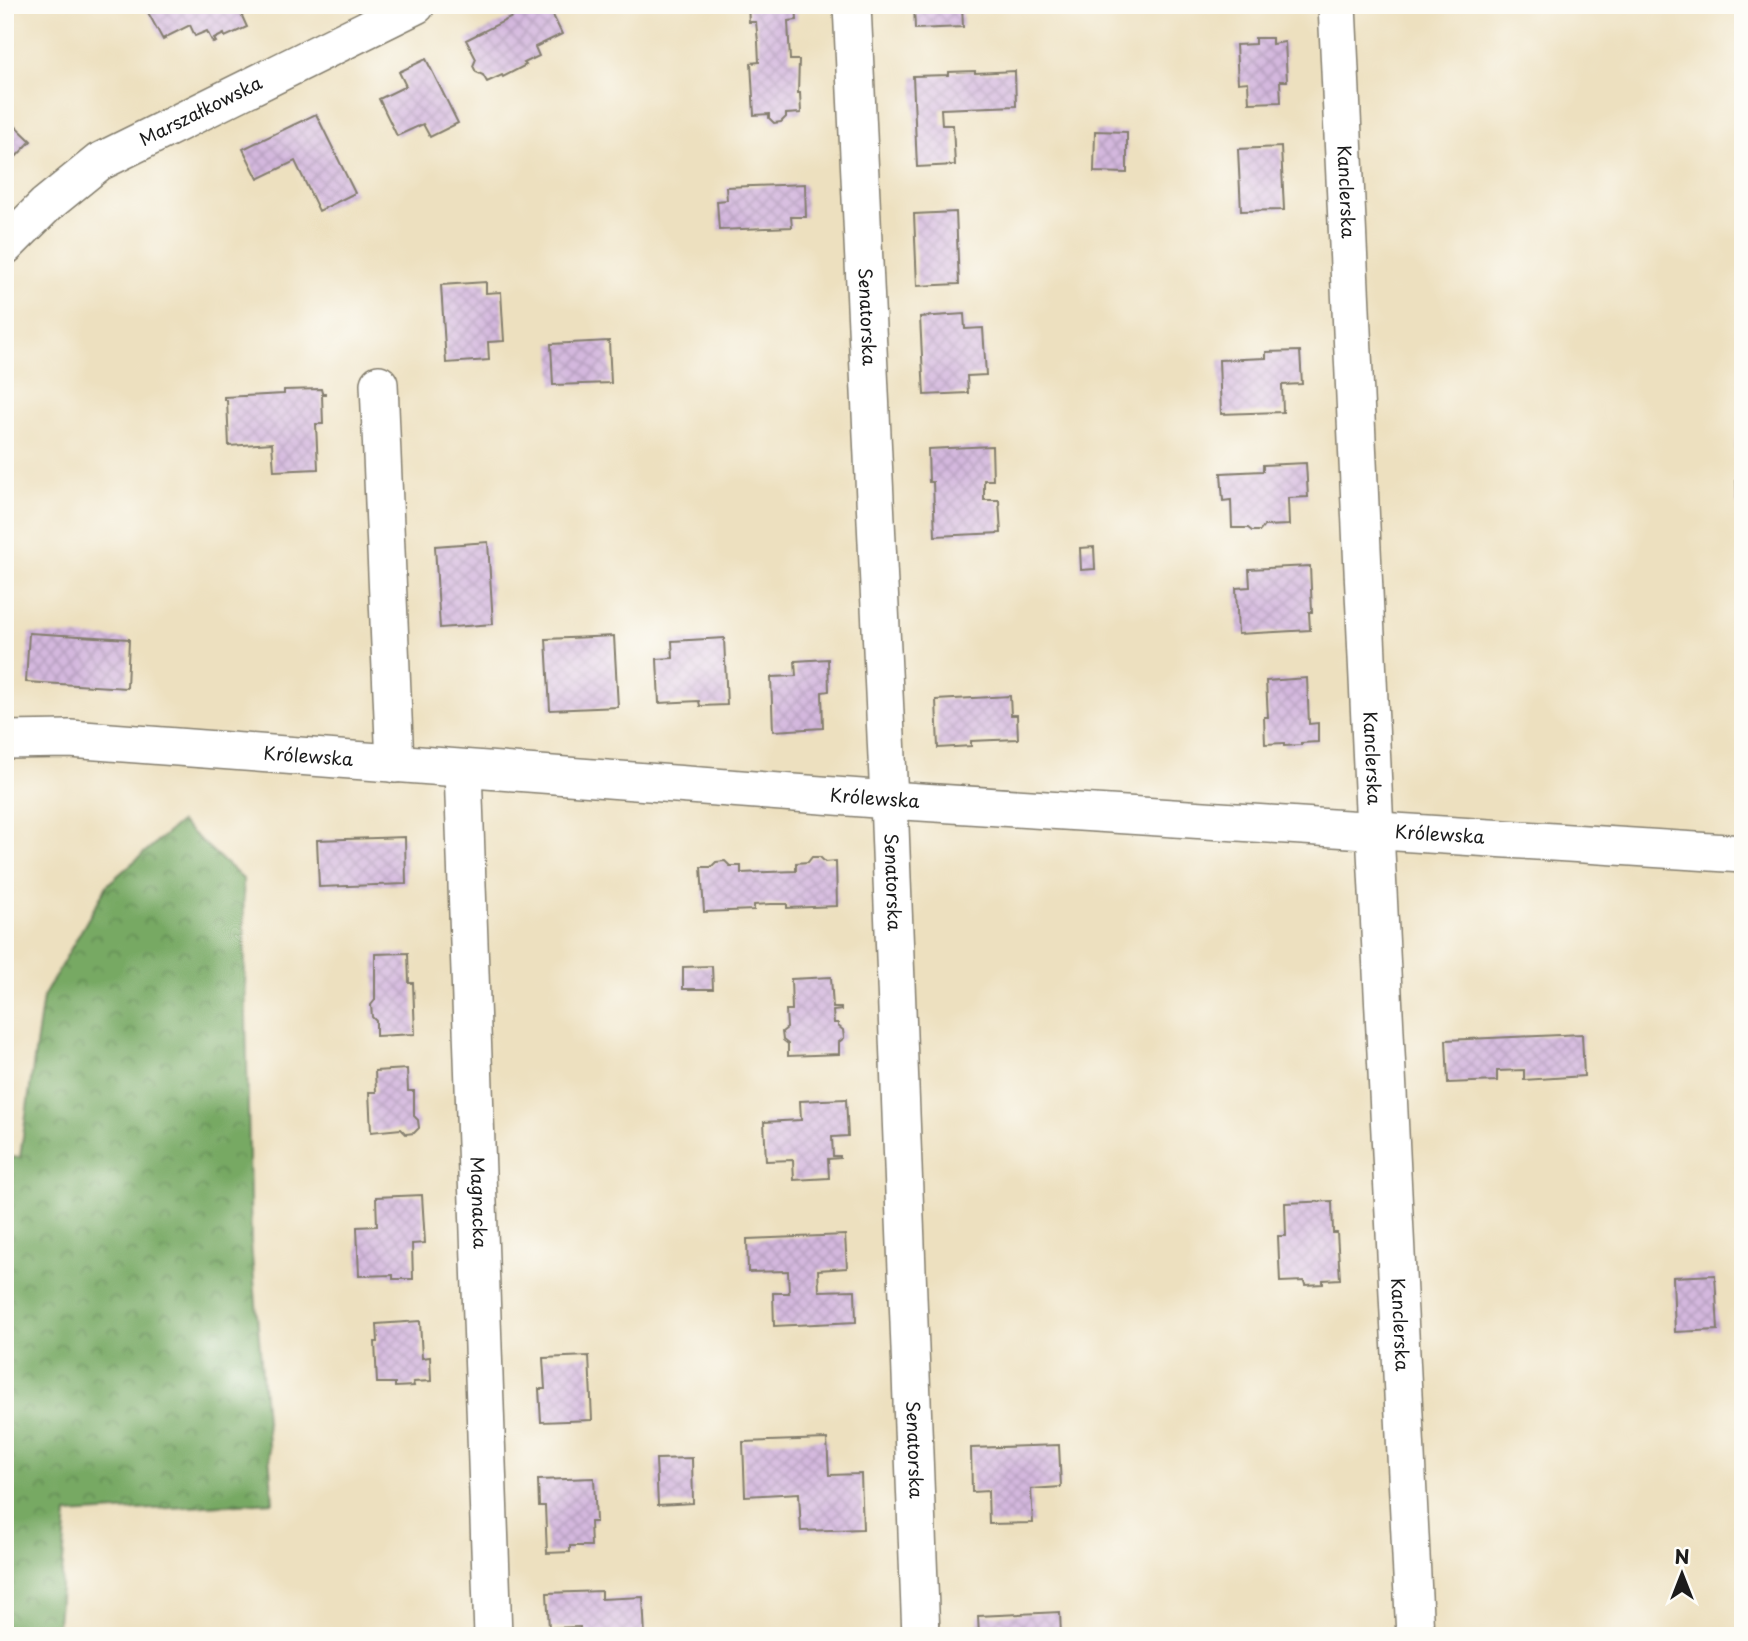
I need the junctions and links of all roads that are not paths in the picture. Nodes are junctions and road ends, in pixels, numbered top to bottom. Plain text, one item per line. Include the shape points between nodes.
1 (416, 5) edge
2 (852, 5) edge
3 (1337, 5) edge
4 (5, 246) edge
5 (379, 384) dead end
6 (5, 740) edge
7 (395, 764) junction
8 (463, 769) junction
9 (889, 800) junction
10 (1375, 831) junction
11 (1743, 854) edge
12 (493, 1636) edge
13 (921, 1636) edge
14 (1415, 1636) edge

1 - 4 street, Marszałkowska via 99,162
2 - 9 street, Senatorska
3 - 10 street, Kanclerska
5 - 7 street
6 - 7 street, Królewska via 70,739
7 - 8 street, Królewska
8 - 9 street, Królewska
8 - 12 street, Magnacka
9 - 10 street, Królewska
9 - 13 street, Senatorska
10 - 11 street, Królewska
10 - 14 street, Kanclerska

